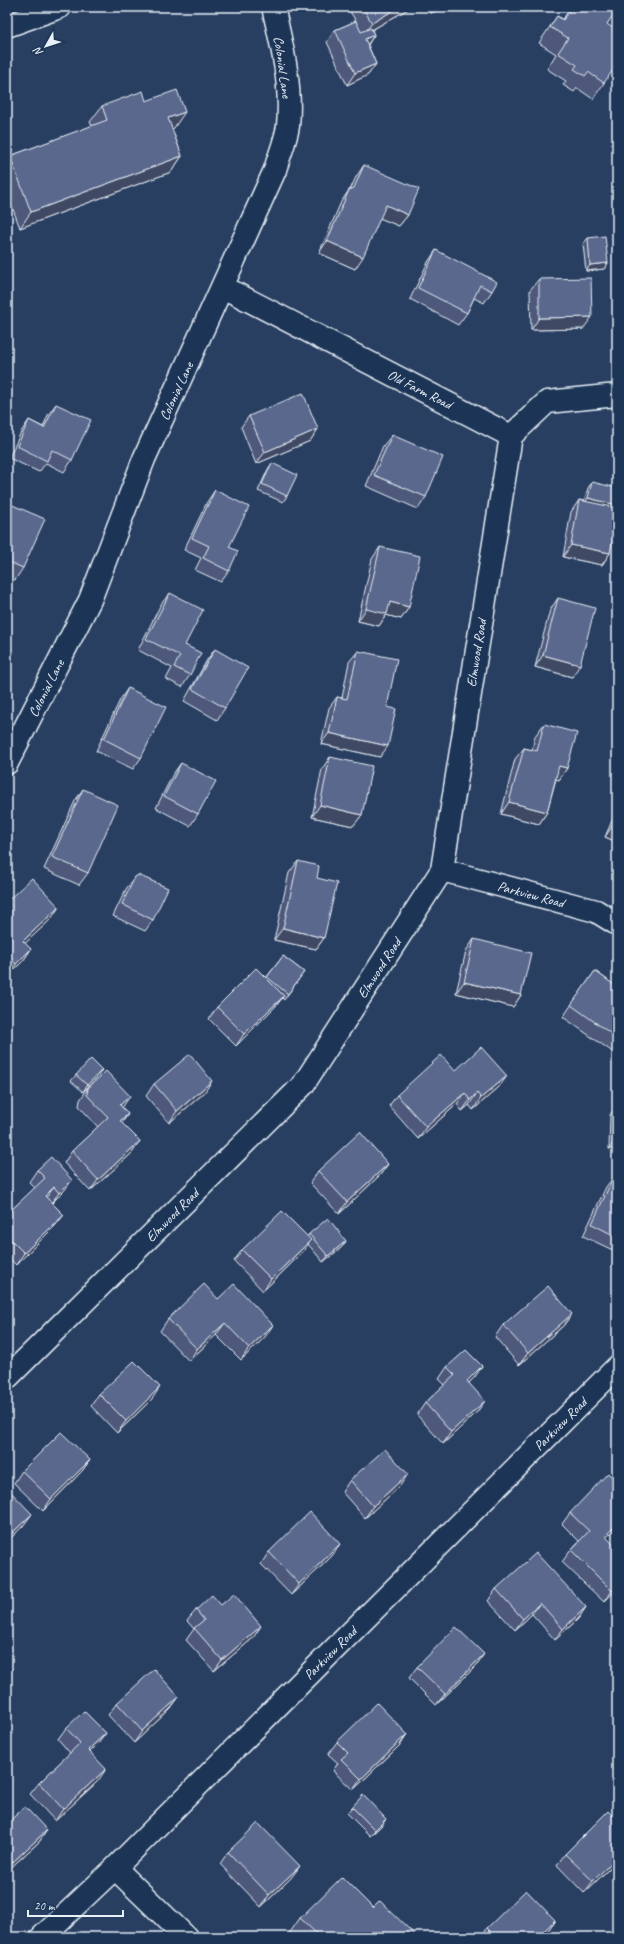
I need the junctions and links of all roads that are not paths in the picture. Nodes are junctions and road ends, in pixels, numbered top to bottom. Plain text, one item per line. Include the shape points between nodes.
1 (60, 7) edge
2 (272, 7) edge
3 (7, 26) edge
4 (223, 287) junction
5 (617, 395) edge
6 (510, 436) junction
7 (7, 763) edge
8 (442, 870) junction
9 (617, 924) edge
10 (617, 1367) edge
11 (7, 1378) edge
12 (115, 1868) junction
13 (42, 1937) edge
14 (186, 1937) edge

1 - 3 street
2 - 4 street, Colonial Lane via 283,51 288,87 288,127 275,170
4 - 6 street, Old Farm Road
4 - 7 street, Colonial Lane via 144,459 90,600
5 - 6 street via 547,402
6 - 8 street, Elmwood Road
8 - 9 street, Parkview Road via 596,912
8 - 11 street, Elmwood Road via 303,1085
10 - 12 street, Parkview Road
12 - 13 street, Parkview Road
12 - 14 street

